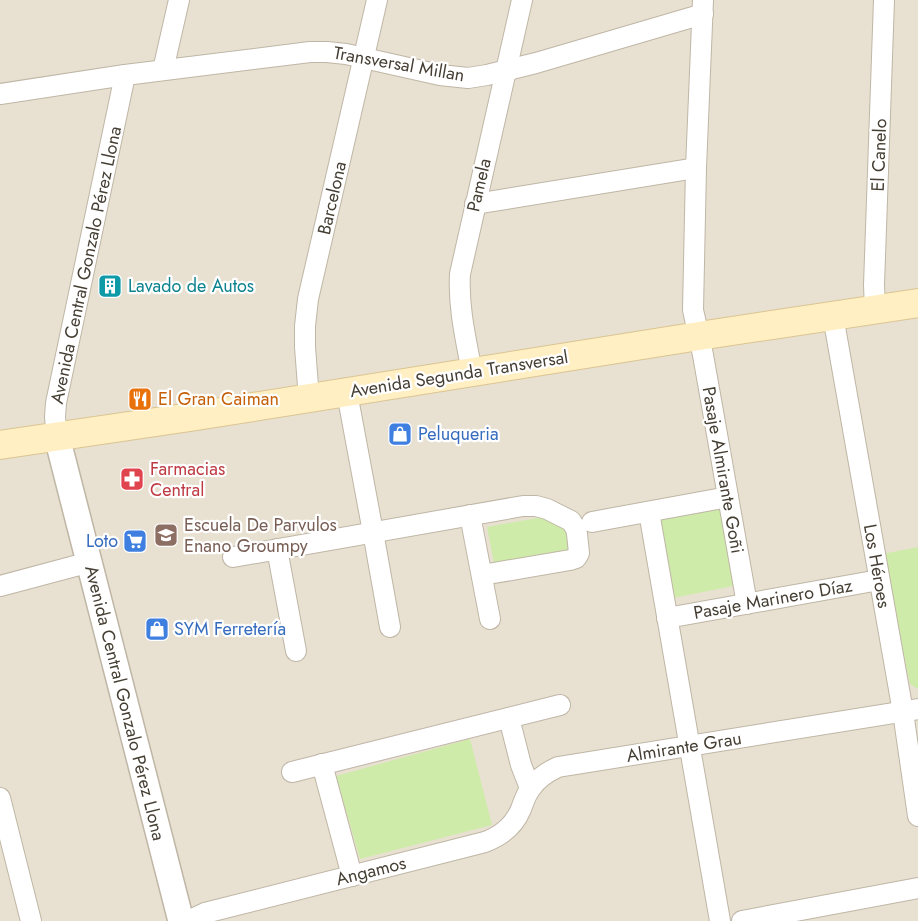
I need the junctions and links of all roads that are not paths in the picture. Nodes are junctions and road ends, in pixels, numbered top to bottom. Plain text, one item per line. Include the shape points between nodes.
1 (179, 0) edge
2 (376, 0) edge
3 (522, 0) edge
4 (884, 0) edge
5 (703, 7) edge
6 (364, 57) junction
7 (163, 70) junction
8 (506, 70) junction
9 (125, 75) junction
10 (0, 94) edge
11 (696, 168) junction
12 (475, 204) junction
13 (918, 303) edge
14 (875, 310) junction
15 (833, 316) junction
16 (699, 336) junction
17 (472, 372) junction
18 (347, 393) junction
19 (309, 399) junction
20 (57, 437) junction
21 (0, 445) edge
22 (728, 497) junction
23 (649, 512) junction
24 (470, 515) junction
25 (592, 522) dead end
26 (373, 532) junction
27 (277, 549) junction
28 (233, 557) dead end
29 (90, 562) junction
30 (482, 575) junction
31 (879, 580) junction
32 (0, 586) edge
33 (747, 604) junction
34 (667, 618) junction
35 (490, 620) dead end
36 (390, 627) dead end
37 (296, 651) dead end
38 (560, 705) dead end
39 (910, 711) edge
40 (509, 718) junction
41 (690, 746) junction
42 (322, 764) junction
43 (292, 772) dead end
44 (530, 788) junction
45 (0, 798) edge
46 (918, 816) edge
47 (352, 876) junction
48 (918, 888) edge
49 (789, 917) edge
50 (31, 921) edge
51 (181, 921) edge
52 (188, 921) edge
53 (720, 921) edge
54 (742, 921) edge

1 - 7 street
2 - 6 street, Barcelona
3 - 8 street, Pamela
4 - 14 street, El Canelo
5 - 8 street, Transversal Millan
5 - 11 street
6 - 7 street, Transversal Millan via 310,52
6 - 8 street, Transversal Millan via 454,77 468,78
6 - 19 street, Barcelona via 308,299 305,347
7 - 9 street, Transversal Millan
8 - 12 street, Pamela
9 - 10 street, Transversal Millan
9 - 20 street, Avenida Central Gonzalo Pérez Llona via 56,404
11 - 12 street
11 - 16 street via 693,310
12 - 17 street, Pamela via 459,285
13 - 14 main road, Avenida Segunda Transversal
14 - 15 main road, Avenida Segunda Transversal
15 - 16 main road, Avenida Segunda Transversal
15 - 31 street, Los Héroes
16 - 17 main road, Avenida Segunda Transversal
16 - 22 street, Pasaje Almirante Goñi
17 - 18 main road, Avenida Segunda Transversal
18 - 19 main road, Avenida Segunda Transversal
18 - 26 street
19 - 20 main road, Avenida Segunda Transversal
20 - 21 main road, Avenida Segunda Transversal
20 - 29 street, Avenida Central Gonzalo Pérez Llona
22 - 23 street
22 - 33 street, Pasaje Almirante Goñi
23 - 25 street
23 - 34 street
24 - 26 street
24 - 30 street
24 - 30 street via 536,506 571,521 576,529 579,551 576,558
26 - 27 street
26 - 36 street
27 - 28 street
27 - 37 street
29 - 32 street
29 - 51 street, Avenida Central Gonzalo Pérez Llona
30 - 35 street
31 - 33 street, Pasaje Marinero Díaz
31 - 39 street, Los Héroes
33 - 34 street, Pasaje Marinero Díaz
34 - 41 street
38 - 40 street
39 - 41 street, Almirante Grau
39 - 46 street, Los Héroes
40 - 42 street
40 - 44 street
41 - 44 street, Almirante Grau via 558,767 547,772
41 - 53 street
42 - 43 street
42 - 47 street
44 - 47 street, Angamos via 511,825 494,838
45 - 50 street
47 - 52 street, Angamos via 205,913
48 - 49 street
49 - 54 street

